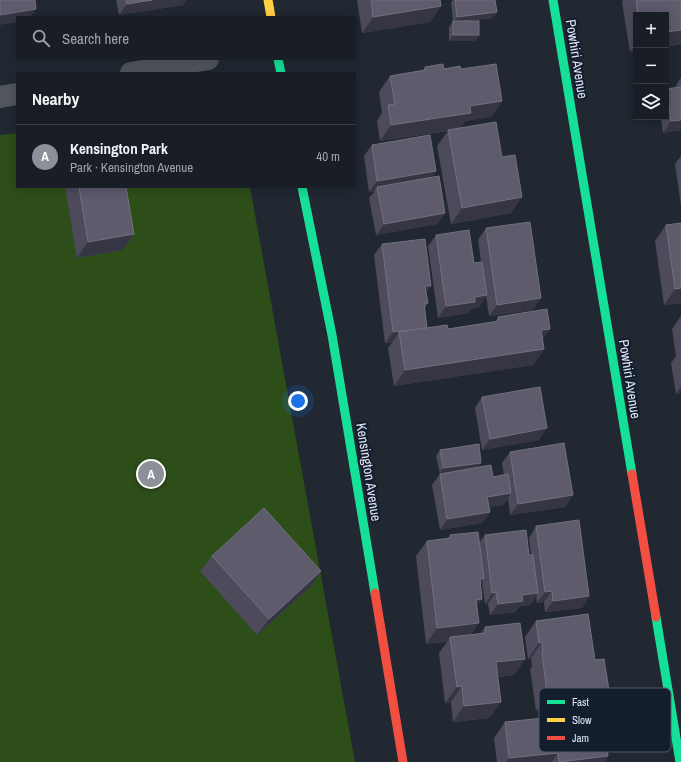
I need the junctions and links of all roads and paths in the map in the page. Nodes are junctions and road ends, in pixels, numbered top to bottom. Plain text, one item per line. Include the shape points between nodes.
1 (268, 0) edge
2 (553, 0) edge
3 (271, 16) edge
4 (202, 60) edge
5 (278, 60) edge
6 (136, 72) edge
7 (281, 72) edge
8 (16, 94) edge
9 (0, 97) edge
10 (302, 188) edge
11 (668, 688) edge
12 (671, 708) edge
13 (403, 762) edge
14 (680, 762) edge

1 - 3 street
2 - 11 street, Powhiri Avenue
4 - 6 street
5 - 7 street
8 - 9 street
10 - 13 street, Kensington Avenue via 332,334
12 - 14 street, Powhiri Avenue

